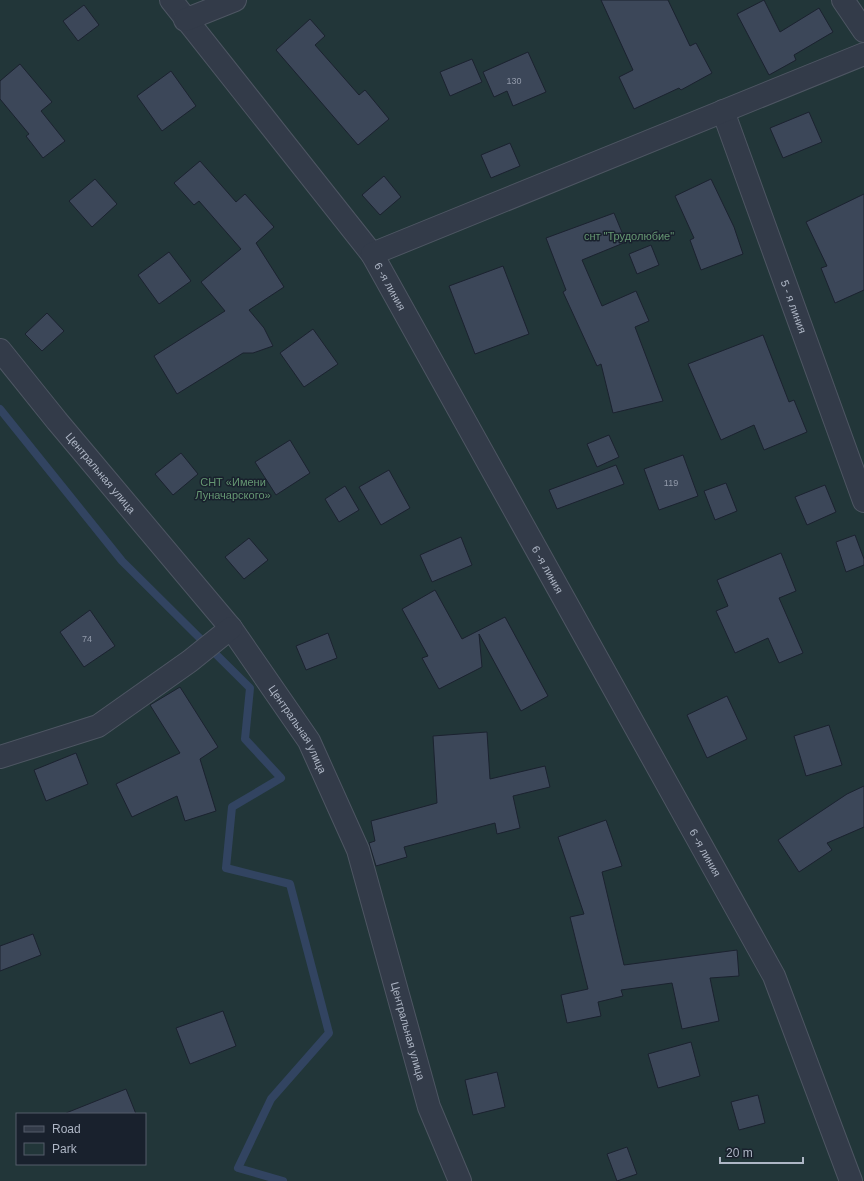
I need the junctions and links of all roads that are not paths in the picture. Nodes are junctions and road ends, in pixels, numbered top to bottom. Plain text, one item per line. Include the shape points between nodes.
1 (171, 0) edge
2 (236, 0) edge
3 (843, 0) edge
4 (185, 20) junction
5 (864, 31) edge
6 (864, 54) edge
7 (723, 111) junction
8 (372, 254) junction
9 (0, 350) edge
10 (864, 501) edge
11 (231, 628) junction
12 (0, 757) edge
13 (460, 1181) edge
14 (851, 1181) edge

1 - 4 street, 6 -я линия
2 - 4 street
3 - 5 street
4 - 8 street, 6 -я линия
6 - 7 street
7 - 8 street
7 - 10 street, 5 - я линия
8 - 14 street, 6 -я линия via 774,976
9 - 11 street, Центральная улица
11 - 12 street via 190,661 98,726
11 - 13 street, Центральная улица via 309,740 358,850 429,1107

